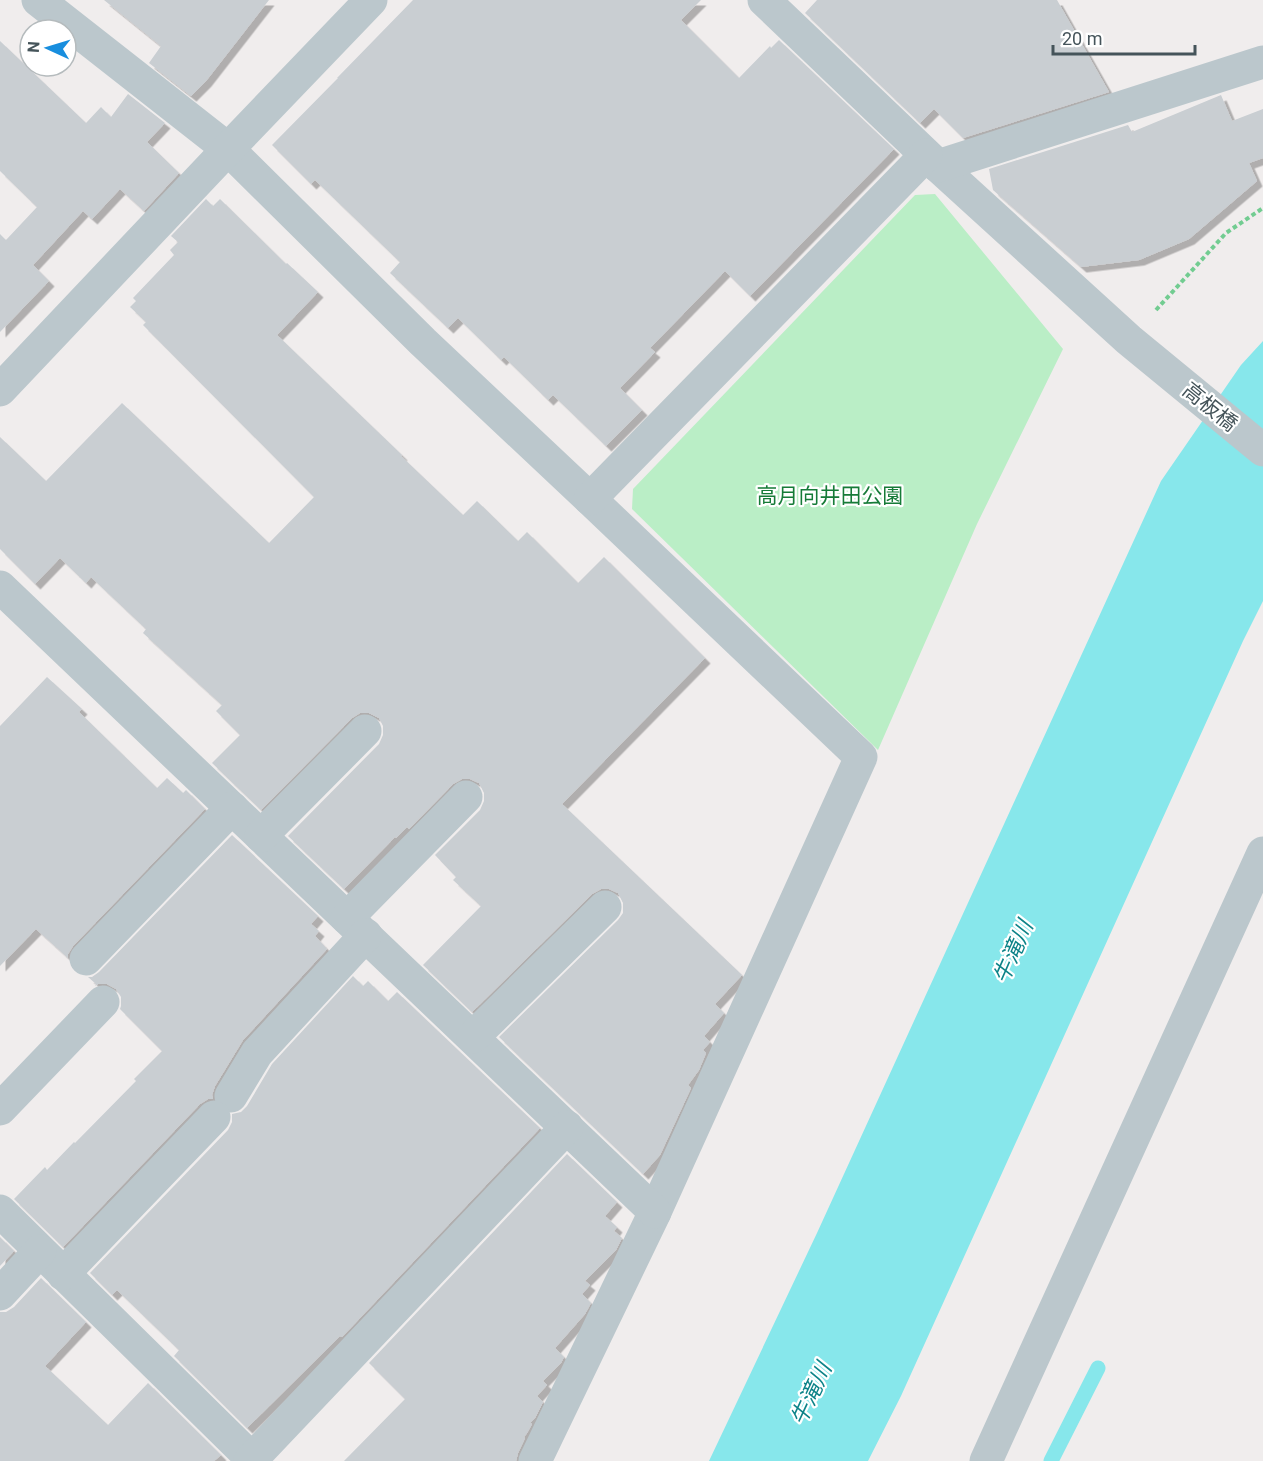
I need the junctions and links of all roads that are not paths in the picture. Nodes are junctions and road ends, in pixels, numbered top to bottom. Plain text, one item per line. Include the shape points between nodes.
1 (38, 0) edge
2 (371, 0) edge
3 (764, 0) edge
4 (1263, 62) edge
5 (228, 149) junction
6 (932, 161) junction
7 (0, 390) edge
8 (1263, 450) edge
9 (590, 499) junction
10 (0, 587) edge
11 (365, 731) dead end
12 (466, 797) dead end
13 (232, 808) junction
14 (261, 836) junction
15 (1263, 853) edge
16 (605, 907) dead end
17 (356, 926) junction
18 (86, 959) dead end
19 (103, 1002) dead end
20 (473, 1037) junction
21 (0, 1110) edge
22 (567, 1127) junction
23 (0, 1211) edge
24 (655, 1212) junction
25 (40, 1251) junction
26 (63, 1274) junction
27 (0, 1293) edge
28 (251, 1460) edge
29 (535, 1461) edge
30 (986, 1461) edge

1 - 5 street
2 - 5 street
3 - 6 street, 高板橋
4 - 6 street
5 - 7 street
5 - 9 street via 423,342
6 - 8 street, 高板橋 via 1129,340
6 - 9 street
9 - 24 street via 861,757
10 - 13 street
11 - 14 street
12 - 17 street
13 - 14 street
13 - 18 street
14 - 17 street
15 - 30 street
16 - 20 street
17 - 20 street
17 - 26 street via 257,1053 222,1107
19 - 21 street
20 - 22 street
22 - 24 street
22 - 28 street
23 - 25 street
24 - 29 street
25 - 26 street
25 - 27 street
26 - 28 street

